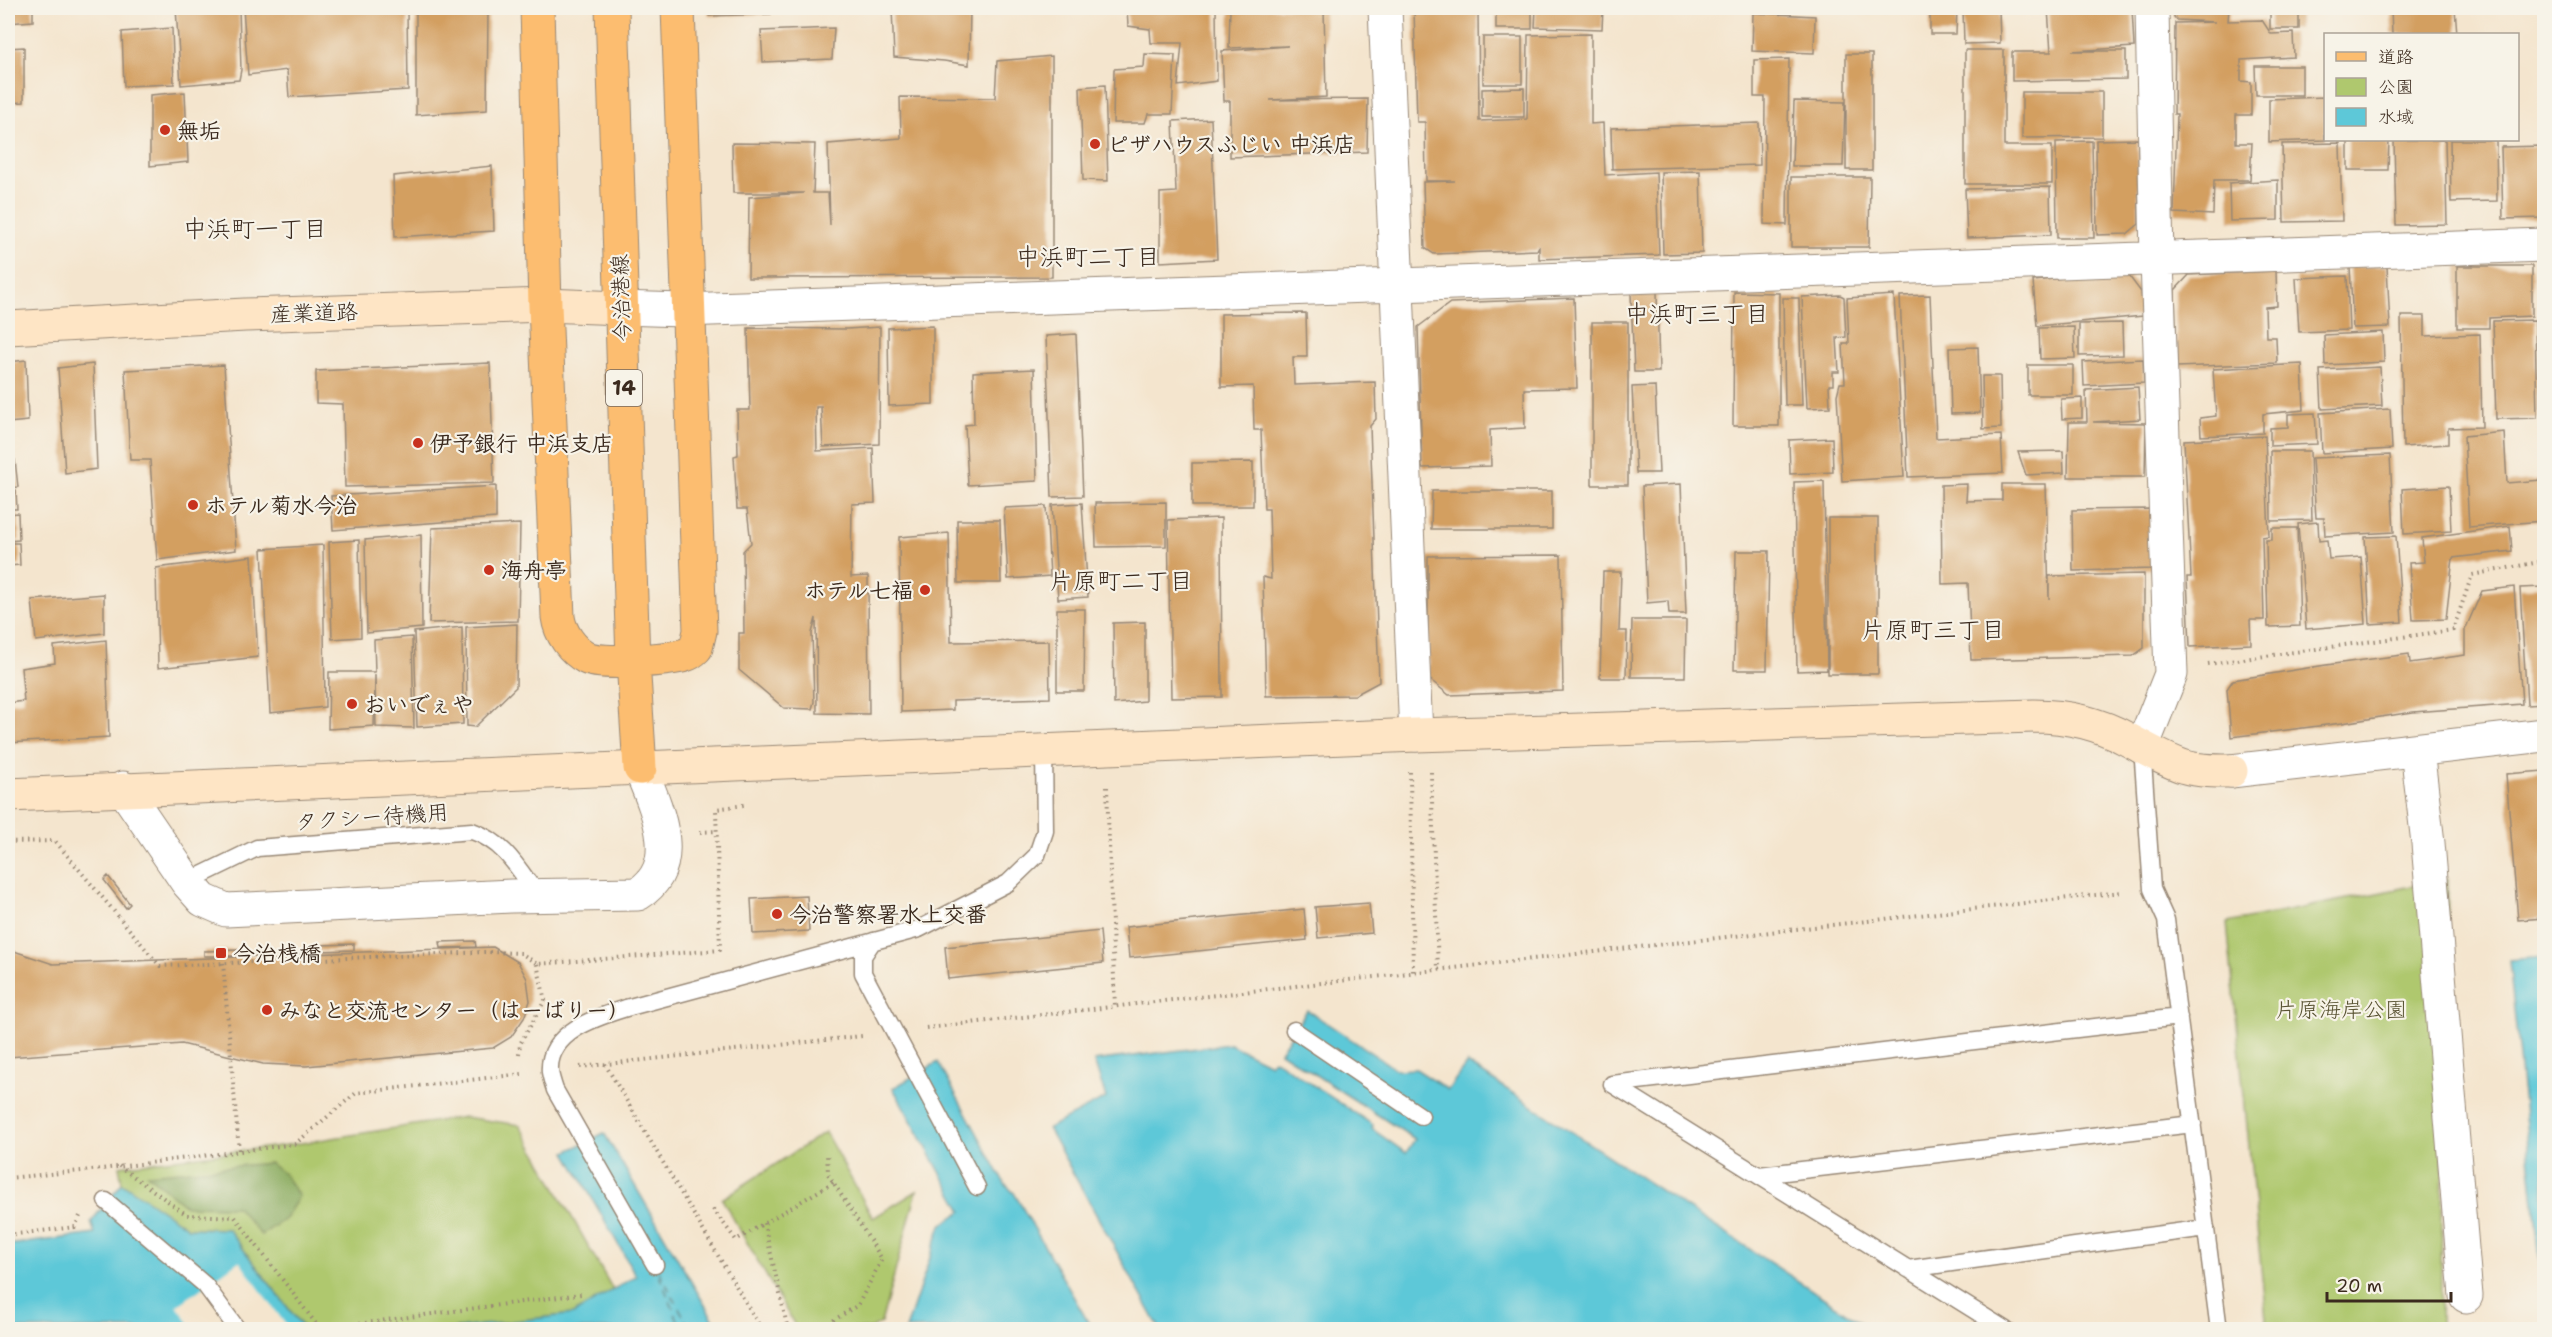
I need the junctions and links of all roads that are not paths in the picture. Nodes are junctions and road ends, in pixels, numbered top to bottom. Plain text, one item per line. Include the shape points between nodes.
1 (537, 8) edge
2 (612, 8) edge
3 (678, 8) edge
4 (1385, 8) edge
5 (2151, 8) edge
6 (2544, 245) edge
7 (2157, 260) junction
8 (1396, 284) junction
9 (545, 305) junction
10 (621, 308) junction
11 (689, 309) junction
12 (8, 328) edge
13 (633, 661) junction
14 (1416, 735) junction
15 (2544, 735) edge
16 (2142, 747) junction
17 (2417, 750) junction
18 (1044, 752) junction
19 (640, 768) junction
20 (123, 788) junction
21 (8, 795) edge
22 (187, 882) junction
23 (539, 897) junction
24 (873, 941) junction
25 (2179, 1017) junction
26 (1294, 1030) dead end
27 (1421, 1116) dead end
28 (2193, 1124) junction
29 (1759, 1175) junction
30 (977, 1187) dead end
31 (106, 1201) dead end
32 (2206, 1228) junction
33 (655, 1265) dead end
34 (1908, 1269) junction
35 (2466, 1296) dead end
36 (238, 1329) edge
37 (2006, 1329) edge
38 (2219, 1329) edge

1 - 9 main road
2 - 10 main road, 今治港線 / 14
3 - 11 main road
4 - 8 street
5 - 7 street
6 - 7 street
7 - 8 street
7 - 16 street via 2170,669
8 - 11 street
8 - 14 street
9 - 10 street, 産業道路
9 - 12 street, 産業道路
9 - 13 main road via 560,630 588,659
10 - 11 street
10 - 13 main road, 今治港線 / 14
11 - 13 main road via 700,631 696,648 687,655
13 - 19 main road, 今治港線 / 14
14 - 16 street via 2062,716 2091,723
14 - 18 street
15 - 17 street
16 - 17 street via 2188,768 2230,771
16 - 25 lane via 2152,889 2166,920
17 - 35 street
18 - 19 street
18 - 24 lane via 1045,831 1037,855 1008,883 965,907 919,929
19 - 20 street
19 - 23 street via 662,822 662,862 652,885 638,894
20 - 21 street
20 - 22 street
22 - 23 street via 203,900 226,910
22 - 23 lane, タクシー待機用 via 256,848 472,831 489,837 507,853
24 - 30 lane via 863,956 863,973
24 - 33 lane via 626,1008 584,1022 563,1039 553,1054 550,1071 555,1090
25 - 28 lane
25 - 29 lane via 1612,1084
26 - 27 lane
28 - 29 lane
28 - 32 lane
29 - 34 lane
31 - 36 lane via 205,1285
32 - 34 lane
32 - 38 lane
34 - 37 lane

